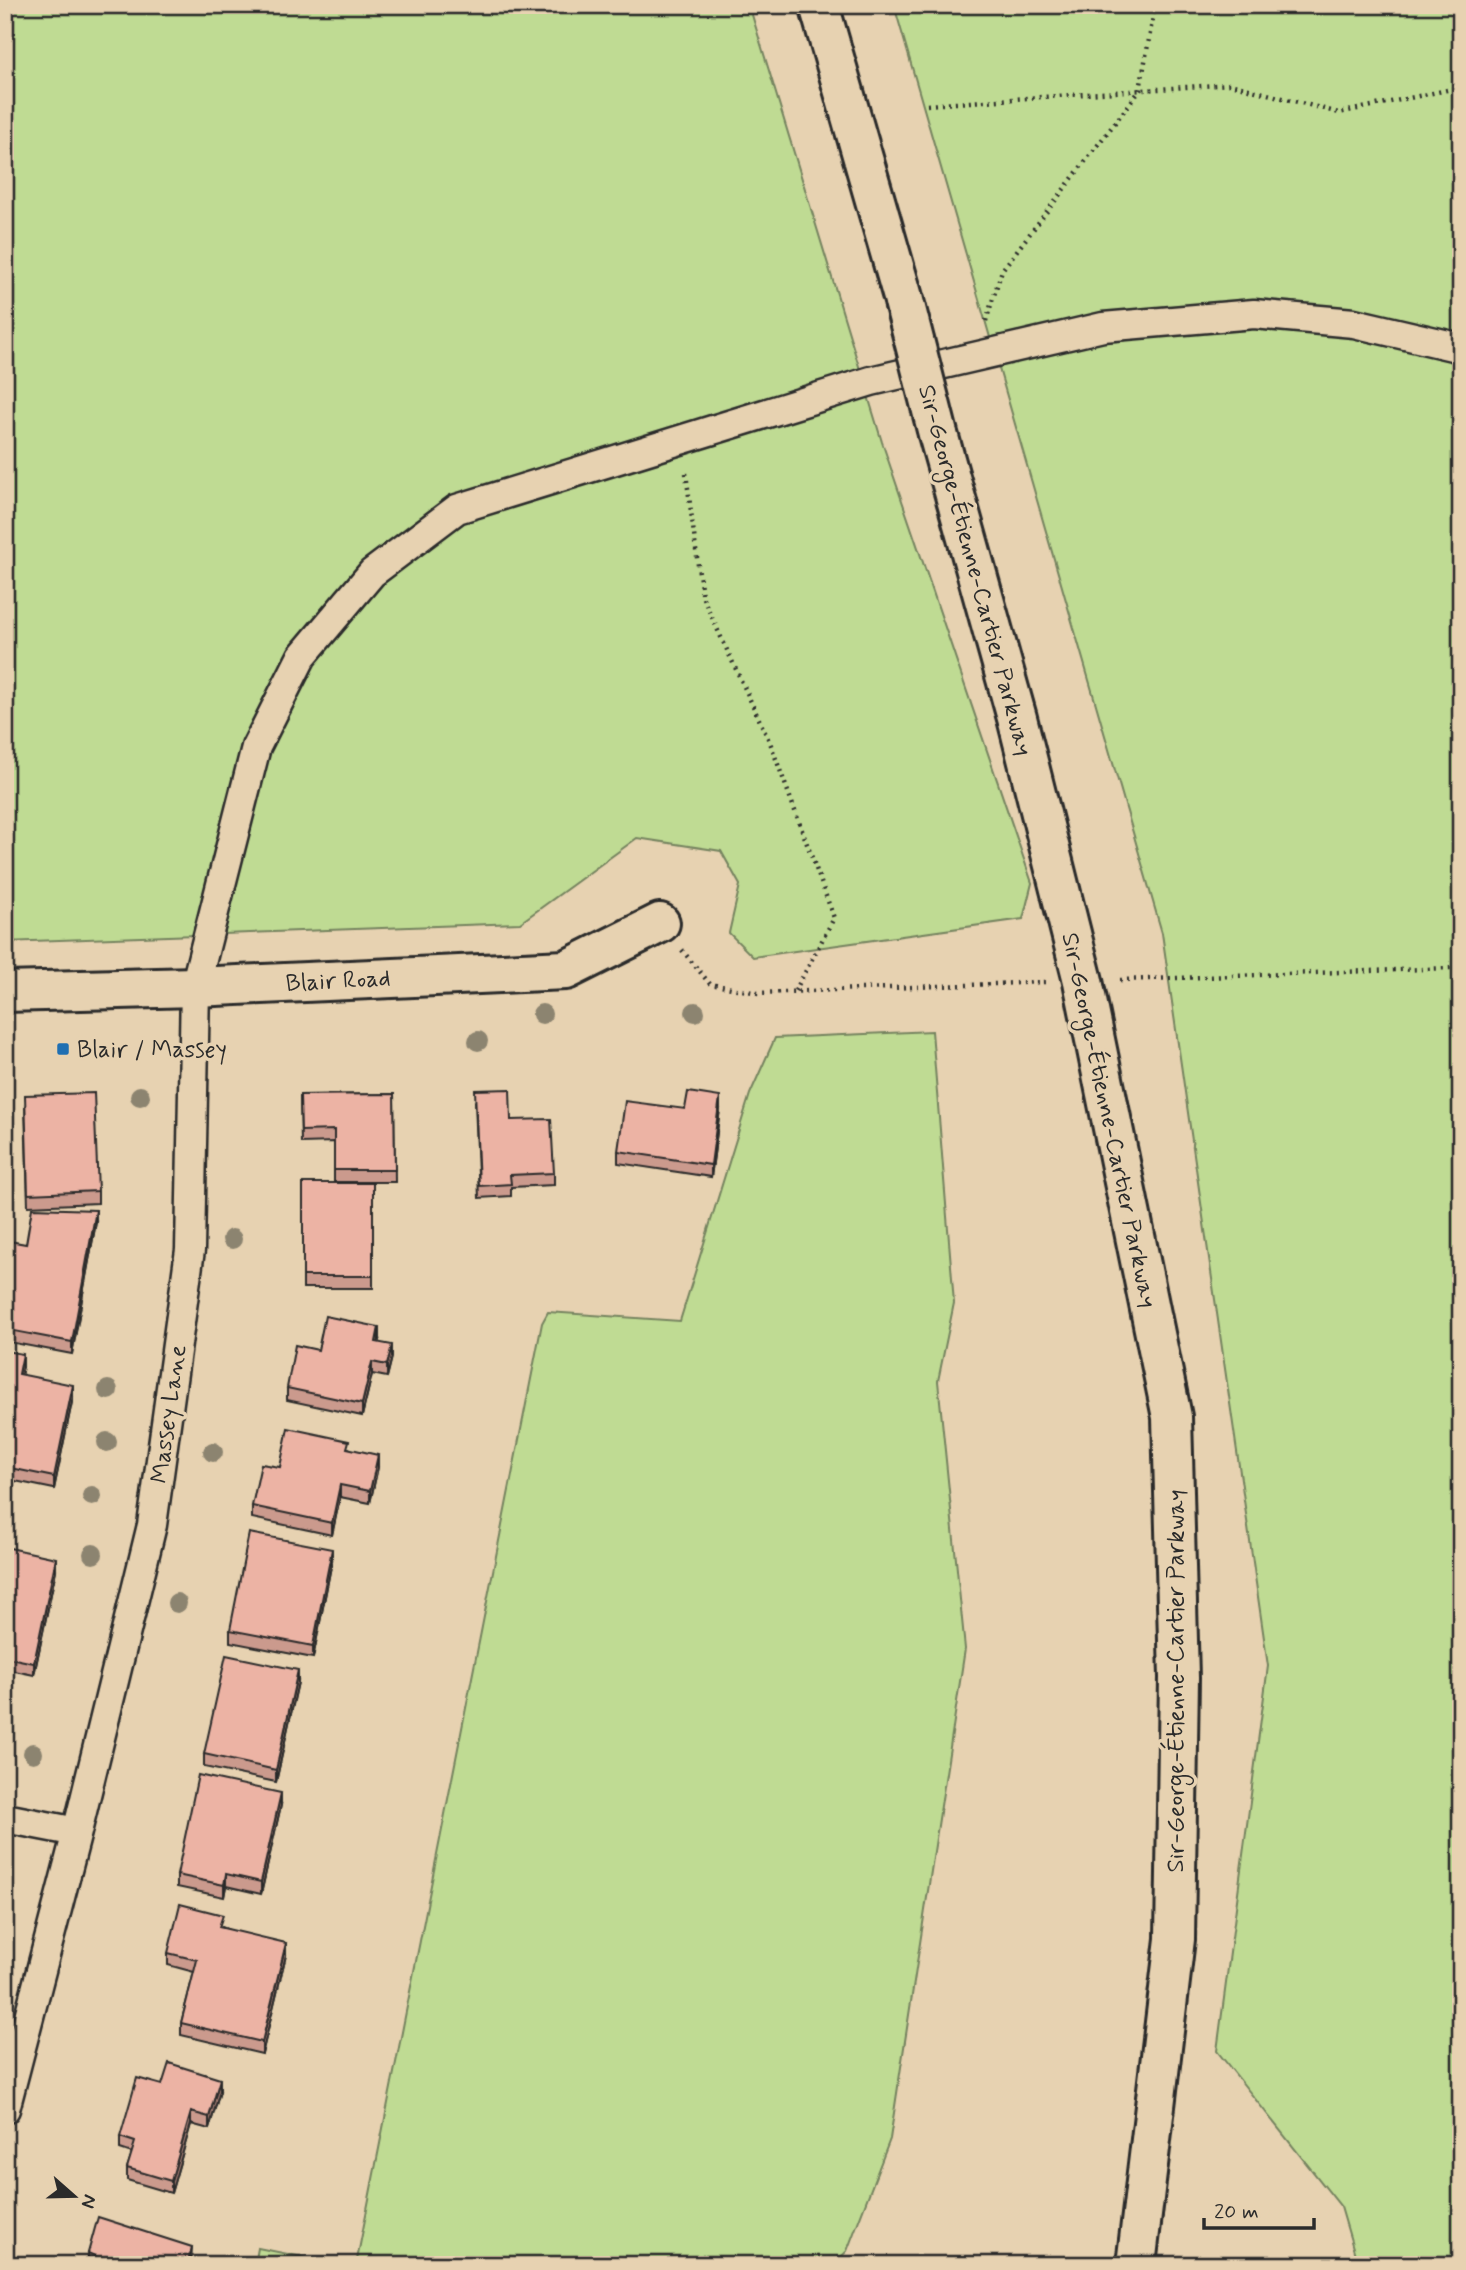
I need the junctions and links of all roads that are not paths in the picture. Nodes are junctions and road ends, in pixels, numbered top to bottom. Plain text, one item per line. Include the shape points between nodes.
1 (819, 5) edge
2 (1461, 348) edge
3 (660, 923) dead end
4 (195, 987) junction
5 (5, 992) edge
6 (5, 1818) edge
7 (78, 1832) junction
8 (5, 2109) edge
9 (1136, 2265) edge

1 - 9 main road, Sir-George-Étienne-Cartier Parkway, bridge via 1017,718 1083,981 1172,1417 1179,1678 1175,1940
2 - 4 street, Massey Lane via 1354,323 1254,314 1103,327 871,381 457,509 372,573 302,656 256,747
3 - 4 main road, Blair Road via 566,970
4 - 5 main road, Blair Road
4 - 7 street, Massey Lane via 190,1250 152,1525
6 - 7 street
7 - 8 street, Massey Lane

